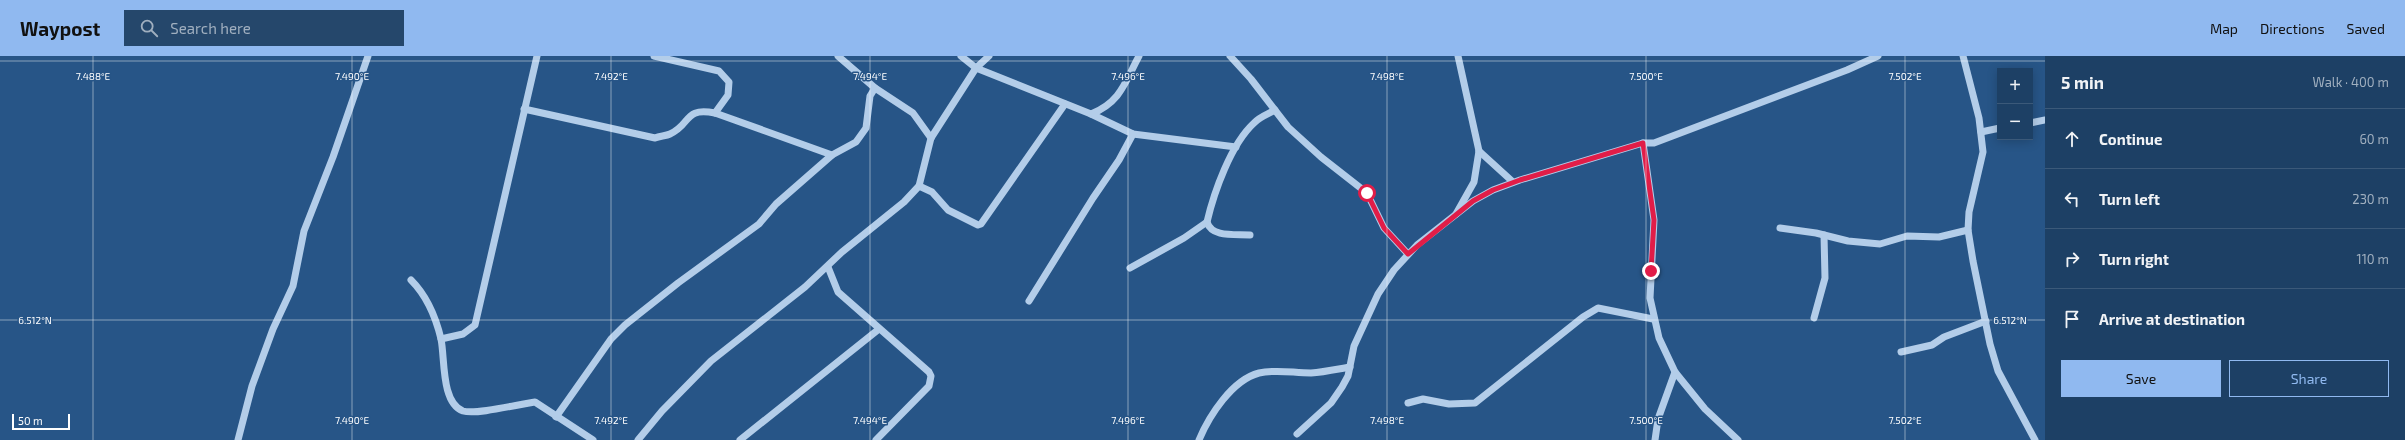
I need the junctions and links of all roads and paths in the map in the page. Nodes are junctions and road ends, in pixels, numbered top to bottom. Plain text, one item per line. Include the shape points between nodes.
1 (368, 56) edge
2 (537, 56) edge
3 (654, 56) edge
4 (838, 56) edge
5 (961, 56) edge
6 (989, 56) edge
7 (1139, 56) edge
8 (1230, 56) edge
9 (1458, 56) edge
10 (1878, 56) edge
11 (1963, 56) edge
12 (976, 68) junction
13 (875, 88) junction
14 (1065, 104) junction
15 (524, 109) junction
16 (1275, 110) junction
17 (716, 113) junction
18 (1090, 114) junction
19 (2045, 120) edge
20 (2033, 122) edge
21 (1997, 129) edge
22 (1981, 132) junction
23 (1133, 134) junction
24 (931, 138) junction
25 (1643, 143) junction
26 (1236, 148) junction
27 (1479, 151) junction
28 (832, 155) junction
29 (1513, 182) junction
30 (919, 186) junction
31 (1455, 217) junction
32 (1207, 222) junction
33 (1780, 228) dead end
34 (1968, 230) junction
35 (1250, 235) dead end
36 (1824, 235) junction
37 (1408, 254) junction
38 (828, 266) junction
39 (1130, 268) dead end
40 (411, 280) dead end
41 (1030, 301) dead end
42 (1653, 318) junction
43 (1814, 318) dead end
44 (1986, 322) junction
45 (879, 329) junction
46 (441, 340) junction
47 (1901, 352) dead end
48 (1350, 367) junction
49 (1675, 372) junction
50 (1408, 403) dead end
51 (556, 417) junction
52 (1297, 434) dead end
53 (238, 440) edge
54 (593, 440) edge
55 (638, 440) edge
56 (740, 440) edge
57 (876, 440) edge
58 (1199, 440) edge
59 (1655, 440) edge
60 (1738, 440) edge
61 (2035, 440) edge

1 - 53 street via 304,231 293,286 252,386
2 - 15 street
3 - 17 street via 719,71 728,82 728,95
4 - 13 street
5 - 12 street
6 - 12 street
7 - 18 street via 1125,86 1104,108
8 - 16 street via 1252,78
9 - 27 street
10 - 25 street via 1654,143
11 - 22 street
12 - 14 street
12 - 24 street
13 - 24 street via 913,113
13 - 28 street via 870,96 866,128 862,135 856,142
14 - 18 street
14 - 30 street via 995,201 982,224 978,225 948,210 932,192
15 - 17 street via 655,138 671,134 696,111
15 - 46 street via 475,325 463,334
16 - 26 street via 1254,123
16 - 37 street via 1306,144 1367,193 1384,228
17 - 28 street
18 - 23 street
19 - 20 street
21 - 22 street
22 - 34 street via 1983,152 1969,212
23 - 26 street
23 - 41 street
24 - 30 street
25 - 29 street
25 - 42 street via 1654,220 1650,298
26 - 32 street via 1220,181
27 - 29 street
27 - 31 street via 1474,182
28 - 51 street via 776,204 759,224 625,325 606,345
29 - 31 street via 1481,197
30 - 38 street via 904,202
31 - 37 street
32 - 35 street via 1209,228 1216,233
32 - 39 street
33 - 36 street
34 - 36 street via 1939,237 1907,236 1880,244 1848,241
34 - 44 street
36 - 43 street via 1825,278
37 - 48 street via 1378,294 1354,346
38 - 45 street via 838,292
38 - 55 street via 711,361 662,411
40 - 46 street via 423,292
42 - 49 street via 1665,355
42 - 50 street via 1598,308 1583,317 1476,403 1449,404 1423,399
44 - 47 street via 1944,337 1932,345
44 - 61 street via 1998,371
45 - 56 street
45 - 57 street via 929,372 931,381
46 - 51 street via 448,394 452,404 464,411 489,410 535,402
48 - 52 street via 1348,376 1331,403
48 - 58 street via 1311,373 1281,370 1258,373 1240,384 1223,401
49 - 59 street via 1658,419
49 - 60 street via 1705,409
51 - 54 street

